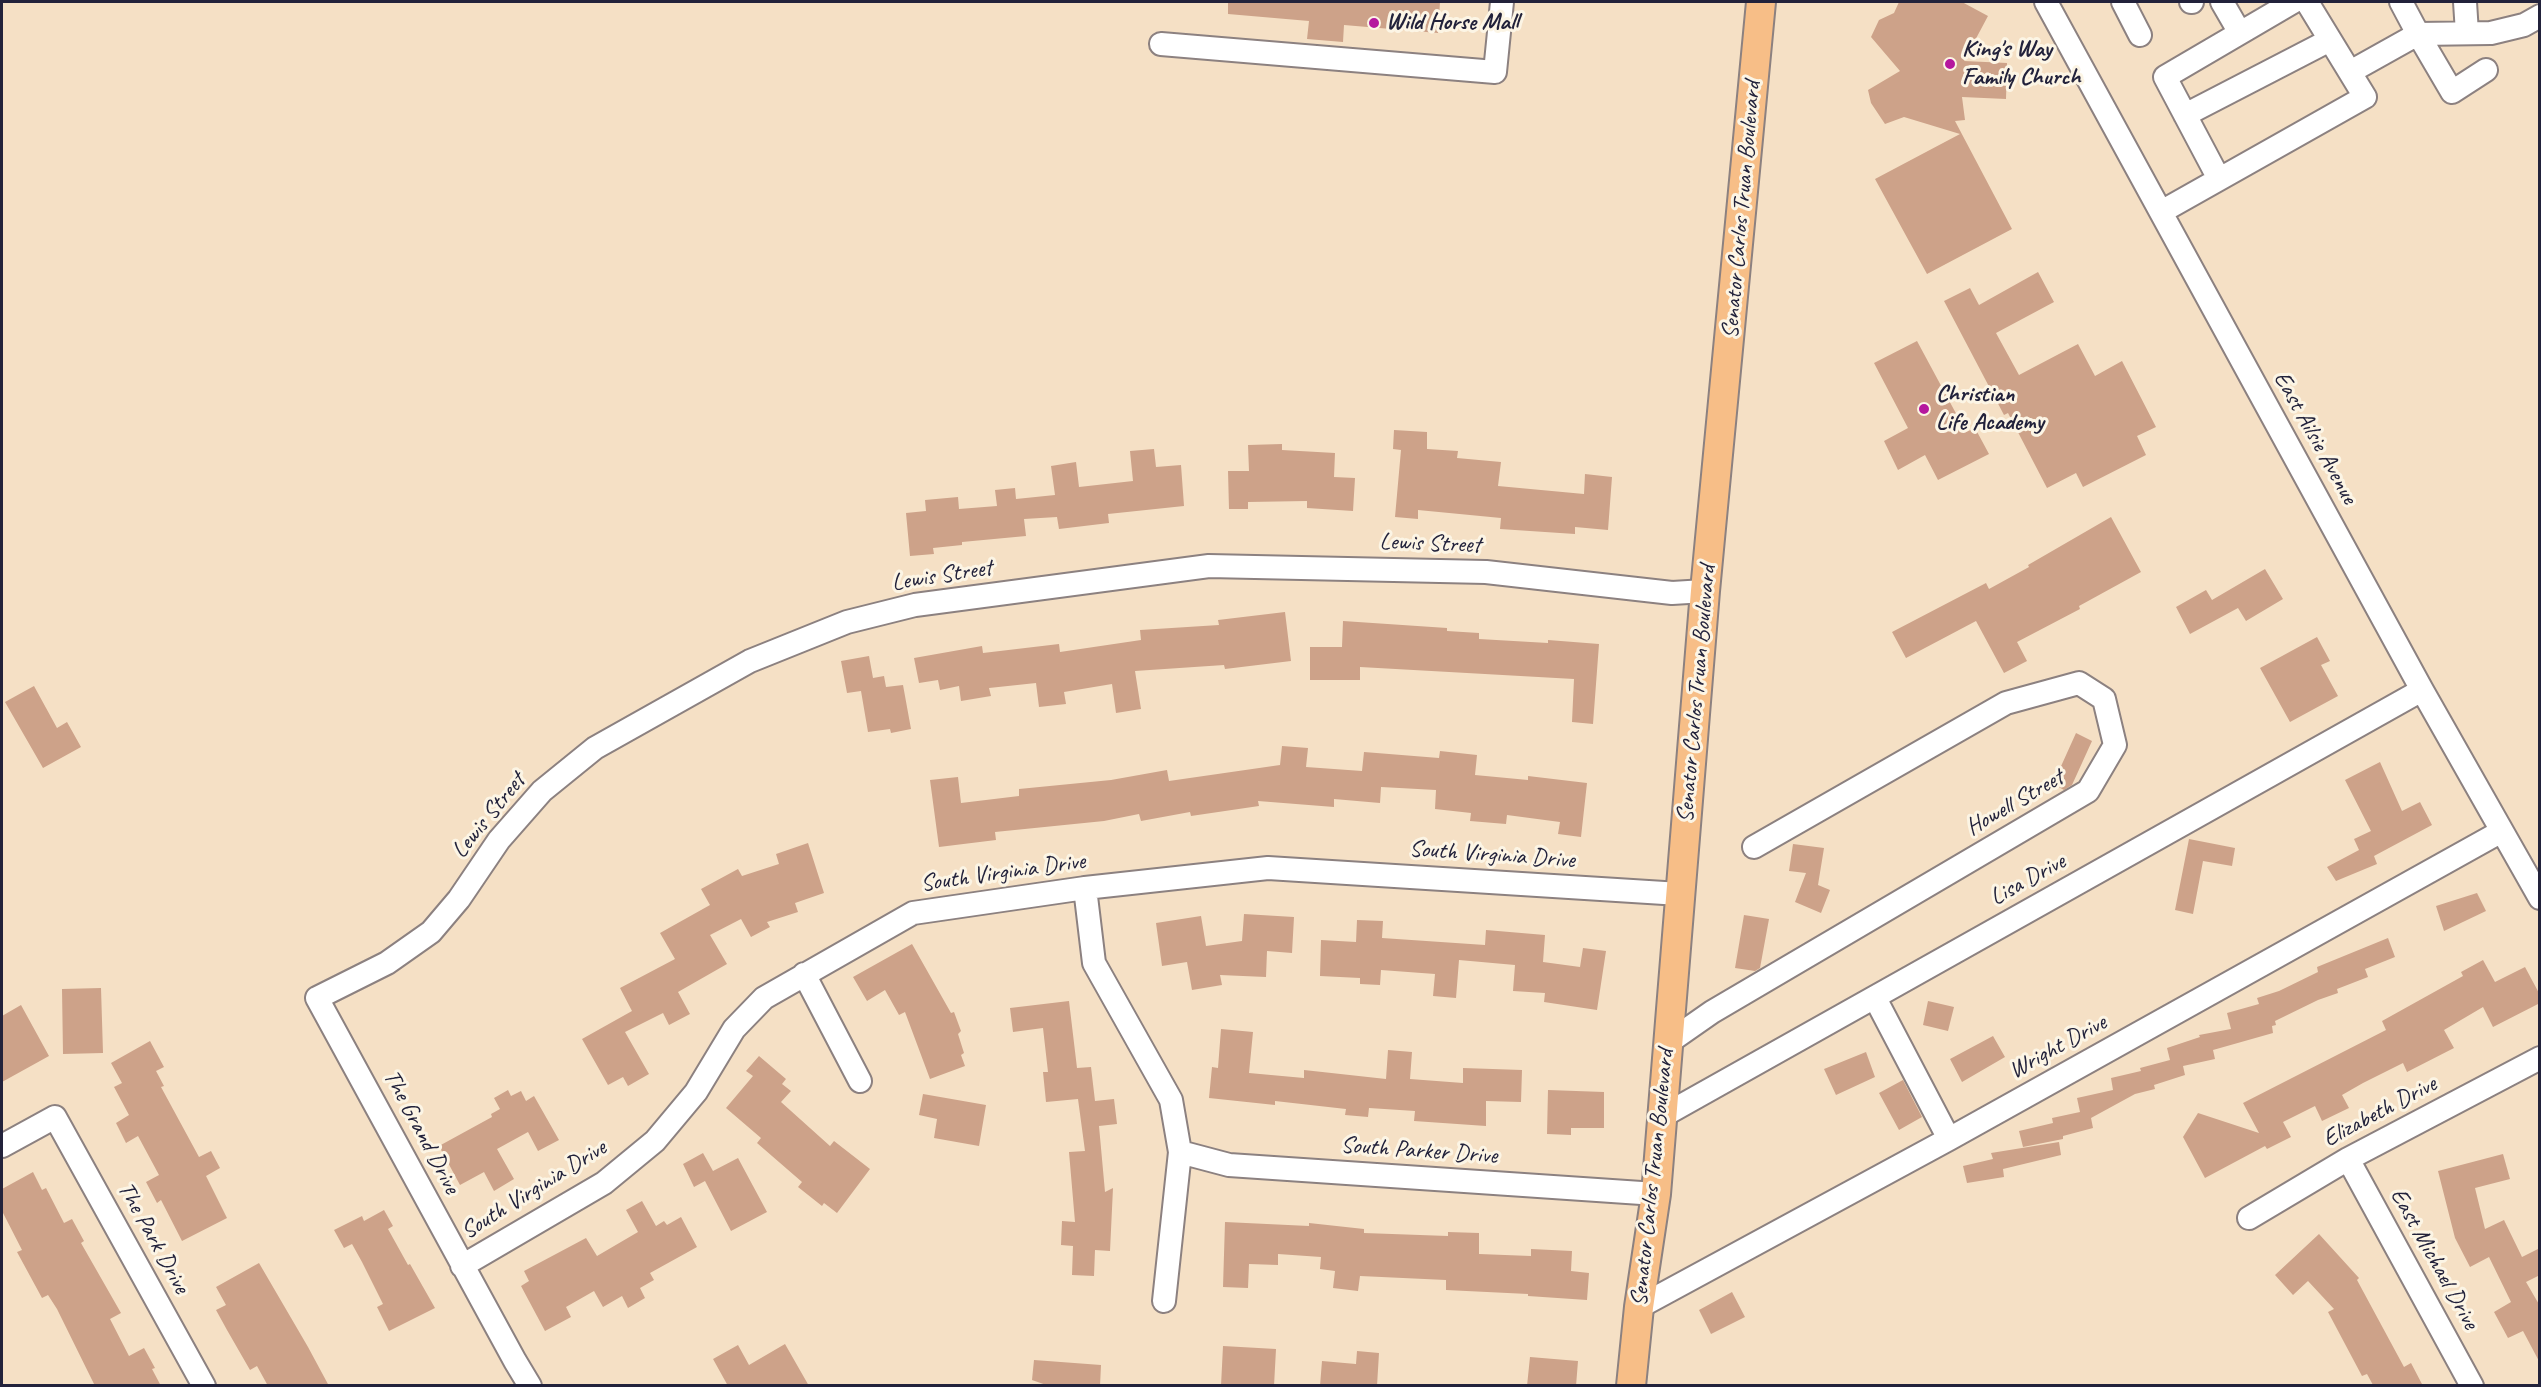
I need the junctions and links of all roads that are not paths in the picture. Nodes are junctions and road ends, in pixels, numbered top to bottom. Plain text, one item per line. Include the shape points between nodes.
1 (1502, 2) edge
2 (1761, 2) edge
3 (2046, 2) edge
4 (2123, 2) edge
5 (2222, 2) edge
6 (2293, 2) edge
7 (2307, 2) edge
8 (2401, 2) edge
9 (2465, 2) edge
10 (2524, 2) edge
11 (2532, 20) edge
12 (2240, 33) junction
13 (2467, 33) junction
14 (2418, 34) junction
15 (2140, 35) dead end
16 (2330, 40) junction
17 (1161, 44) dead end
18 (2486, 70) dead end
19 (2350, 72) junction
20 (2185, 115) junction
21 (2219, 179) junction
22 (2161, 212) junction
23 (1705, 591) junction
24 (2422, 690) junction
25 (2502, 831) junction
26 (1754, 847) dead end
27 (1085, 888) junction
28 (1680, 894) junction
29 (2540, 898) edge
30 (804, 974) junction
31 (317, 998) joint
32 (1875, 998) junction
33 (1668, 1042) junction
34 (2540, 1058) edge
35 (860, 1082) dead end
36 (1661, 1117) junction
37 (1949, 1139) junction
38 (2, 1146) edge
39 (1180, 1152) junction
40 (2348, 1159) junction
41 (1656, 1194) junction
42 (2249, 1218) dead end
43 (462, 1266) junction
44 (1164, 1301) dead end
45 (1639, 1306) junction
46 (204, 1386) edge
47 (531, 1386) edge
48 (1631, 1386) edge
49 (2472, 1386) edge

1 - 17 street via 1495,72
2 - 23 main road, Senator Carlos Truan Boulevard
3 - 22 street, East Ailsie Avenue
4 - 15 street
5 - 12 street
6 - 12 street
7 - 16 street
8 - 14 street
9 - 13 street
10 - 11 street
11 - 13 street via 2491,33
12 - 20 street via 2165,77
13 - 14 street
14 - 18 street via 2452,92
14 - 19 street
16 - 19 street
16 - 20 street
19 - 21 street via 2365,97
20 - 21 street
21 - 22 street
22 - 24 street, East Ailsie Avenue
23 - 28 main road, Senator Carlos Truan Boulevard
23 - 31 street, Lewis Street via 1672,593 1486,572 1209,566 915,605 847,622 750,661 595,748 542,791 499,840 431,932 387,963
24 - 25 street, East Ailsie Avenue
24 - 32 street, Lisa Drive
25 - 29 street, East Ailsie Avenue
25 - 37 street, Wright Drive
26 - 33 street, Howell Street via 2006,703 2079,683 2104,699 2115,745 2088,791 1712,1012
27 - 28 street, South Virginia Drive via 1268,868
27 - 30 street, South Virginia Drive via 913,913
27 - 39 street via 1094,963 1171,1100
28 - 33 main road, Senator Carlos Truan Boulevard
30 - 35 street
30 - 43 street, South Virginia Drive via 764,998 734,1029 696,1092 655,1141 604,1183
31 - 43 street, The Grand Drive
32 - 36 street, Lisa Drive
32 - 37 street
33 - 36 main road, Senator Carlos Truan Boulevard
34 - 40 street, Elizabeth Drive
36 - 41 main road, Senator Carlos Truan Boulevard
37 - 45 street, Wright Drive
38 - 46 street, The Park Drive via 55,1117
39 - 41 street, South Parker Drive via 1229,1165
39 - 44 street
40 - 42 street, Elizabeth Drive
40 - 49 street, East Michael Drive
41 - 45 main road, Senator Carlos Truan Boulevard
43 - 47 street, The Grand Drive
45 - 48 main road, Senator Carlos Truan Boulevard

